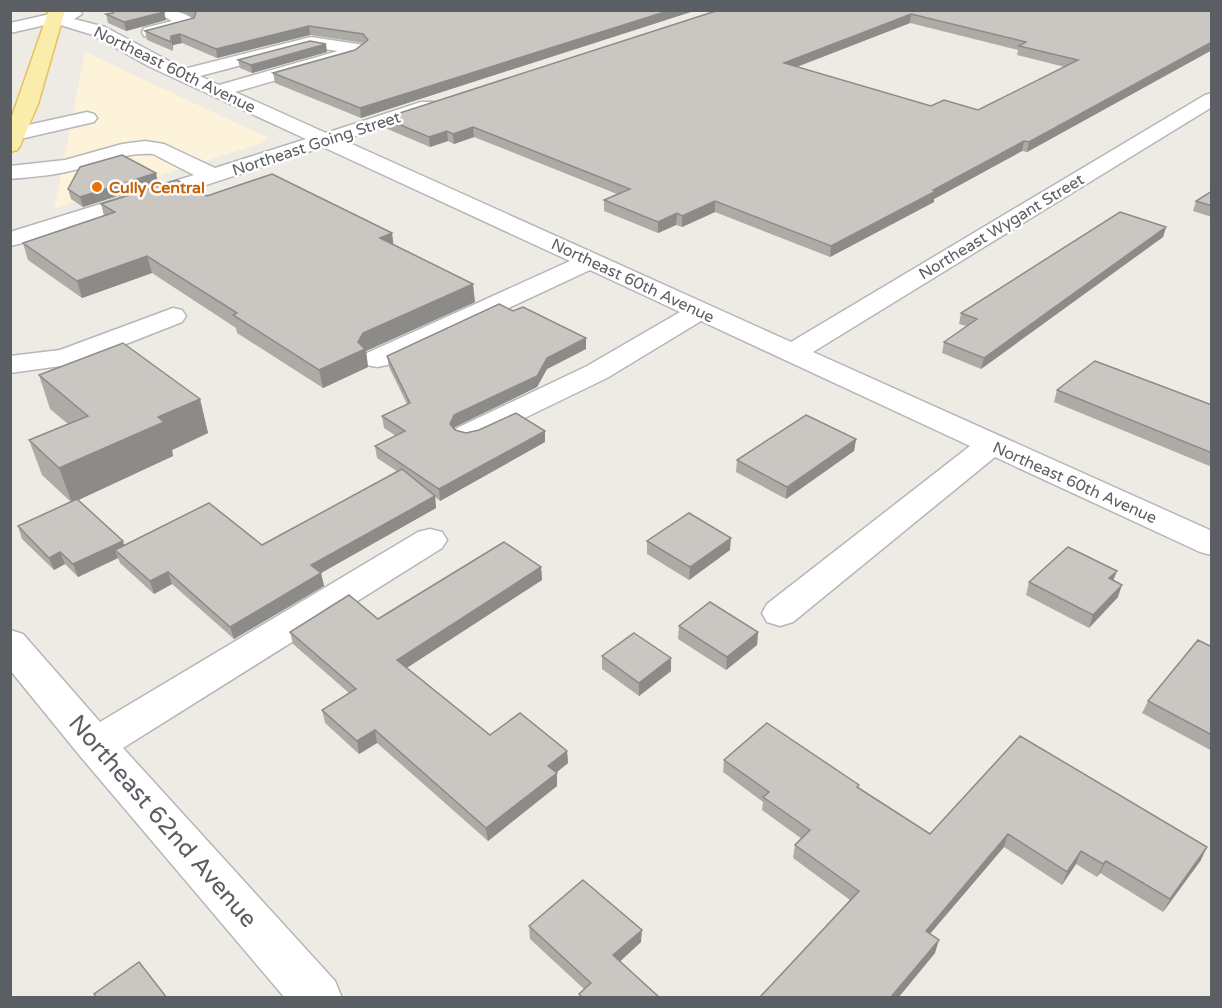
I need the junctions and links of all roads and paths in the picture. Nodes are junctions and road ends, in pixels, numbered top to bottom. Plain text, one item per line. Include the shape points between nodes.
1 (87, 10) edge
2 (160, 10) edge
3 (56, 14) edge
4 (10, 28) edge
5 (116, 40) junction
6 (179, 57) dead end
7 (157, 63) junction
8 (183, 75) junction
9 (217, 91) junction
10 (1212, 99) edge
11 (441, 102) edge
12 (19, 105) edge
13 (87, 118) dead end
14 (13, 140) edge
15 (325, 140) junction
16 (10, 173) edge
17 (214, 176) junction
18 (10, 239) edge
19 (590, 261) junction
20 (700, 311) junction
21 (173, 316) dead end
22 (792, 353) junction
23 (377, 359) dead end
24 (10, 365) edge
25 (468, 434) edge
26 (992, 444) junction
27 (430, 540) dead end
28 (1212, 544) edge
29 (780, 613) dead end
30 (10, 643) edge
31 (94, 745) junction
32 (312, 996) edge

1 - 3 street
2 - 5 street via 188,22
3 - 4 street
3 - 5 street, Northeast 60th Avenue
3 - 12 main road
5 - 7 street, Northeast 60th Avenue
6 - 7 street
7 - 8 street, Northeast 60th Avenue
8 - 9 street, Northeast 60th Avenue
8 - 9 street via 311,42 358,49
9 - 15 street, Northeast 60th Avenue
10 - 22 street, Northeast Wygant Street
11 - 15 street, Northeast Going Street
12 - 14 main road
13 - 14 street
15 - 17 street, Northeast Going Street
15 - 19 street, Northeast 60th Avenue
16 - 17 street via 65,166 148,147
17 - 18 street, Northeast Going Street
19 - 20 street, Northeast 60th Avenue
19 - 23 street
20 - 22 street, Northeast 60th Avenue
20 - 25 street via 597,372
21 - 24 street via 65,358
22 - 26 street, Northeast 60th Avenue
26 - 28 street, Northeast 60th Avenue
26 - 29 street
27 - 31 street
30 - 31 street, Northeast 62nd Avenue
31 - 32 street, Northeast 62nd Avenue

